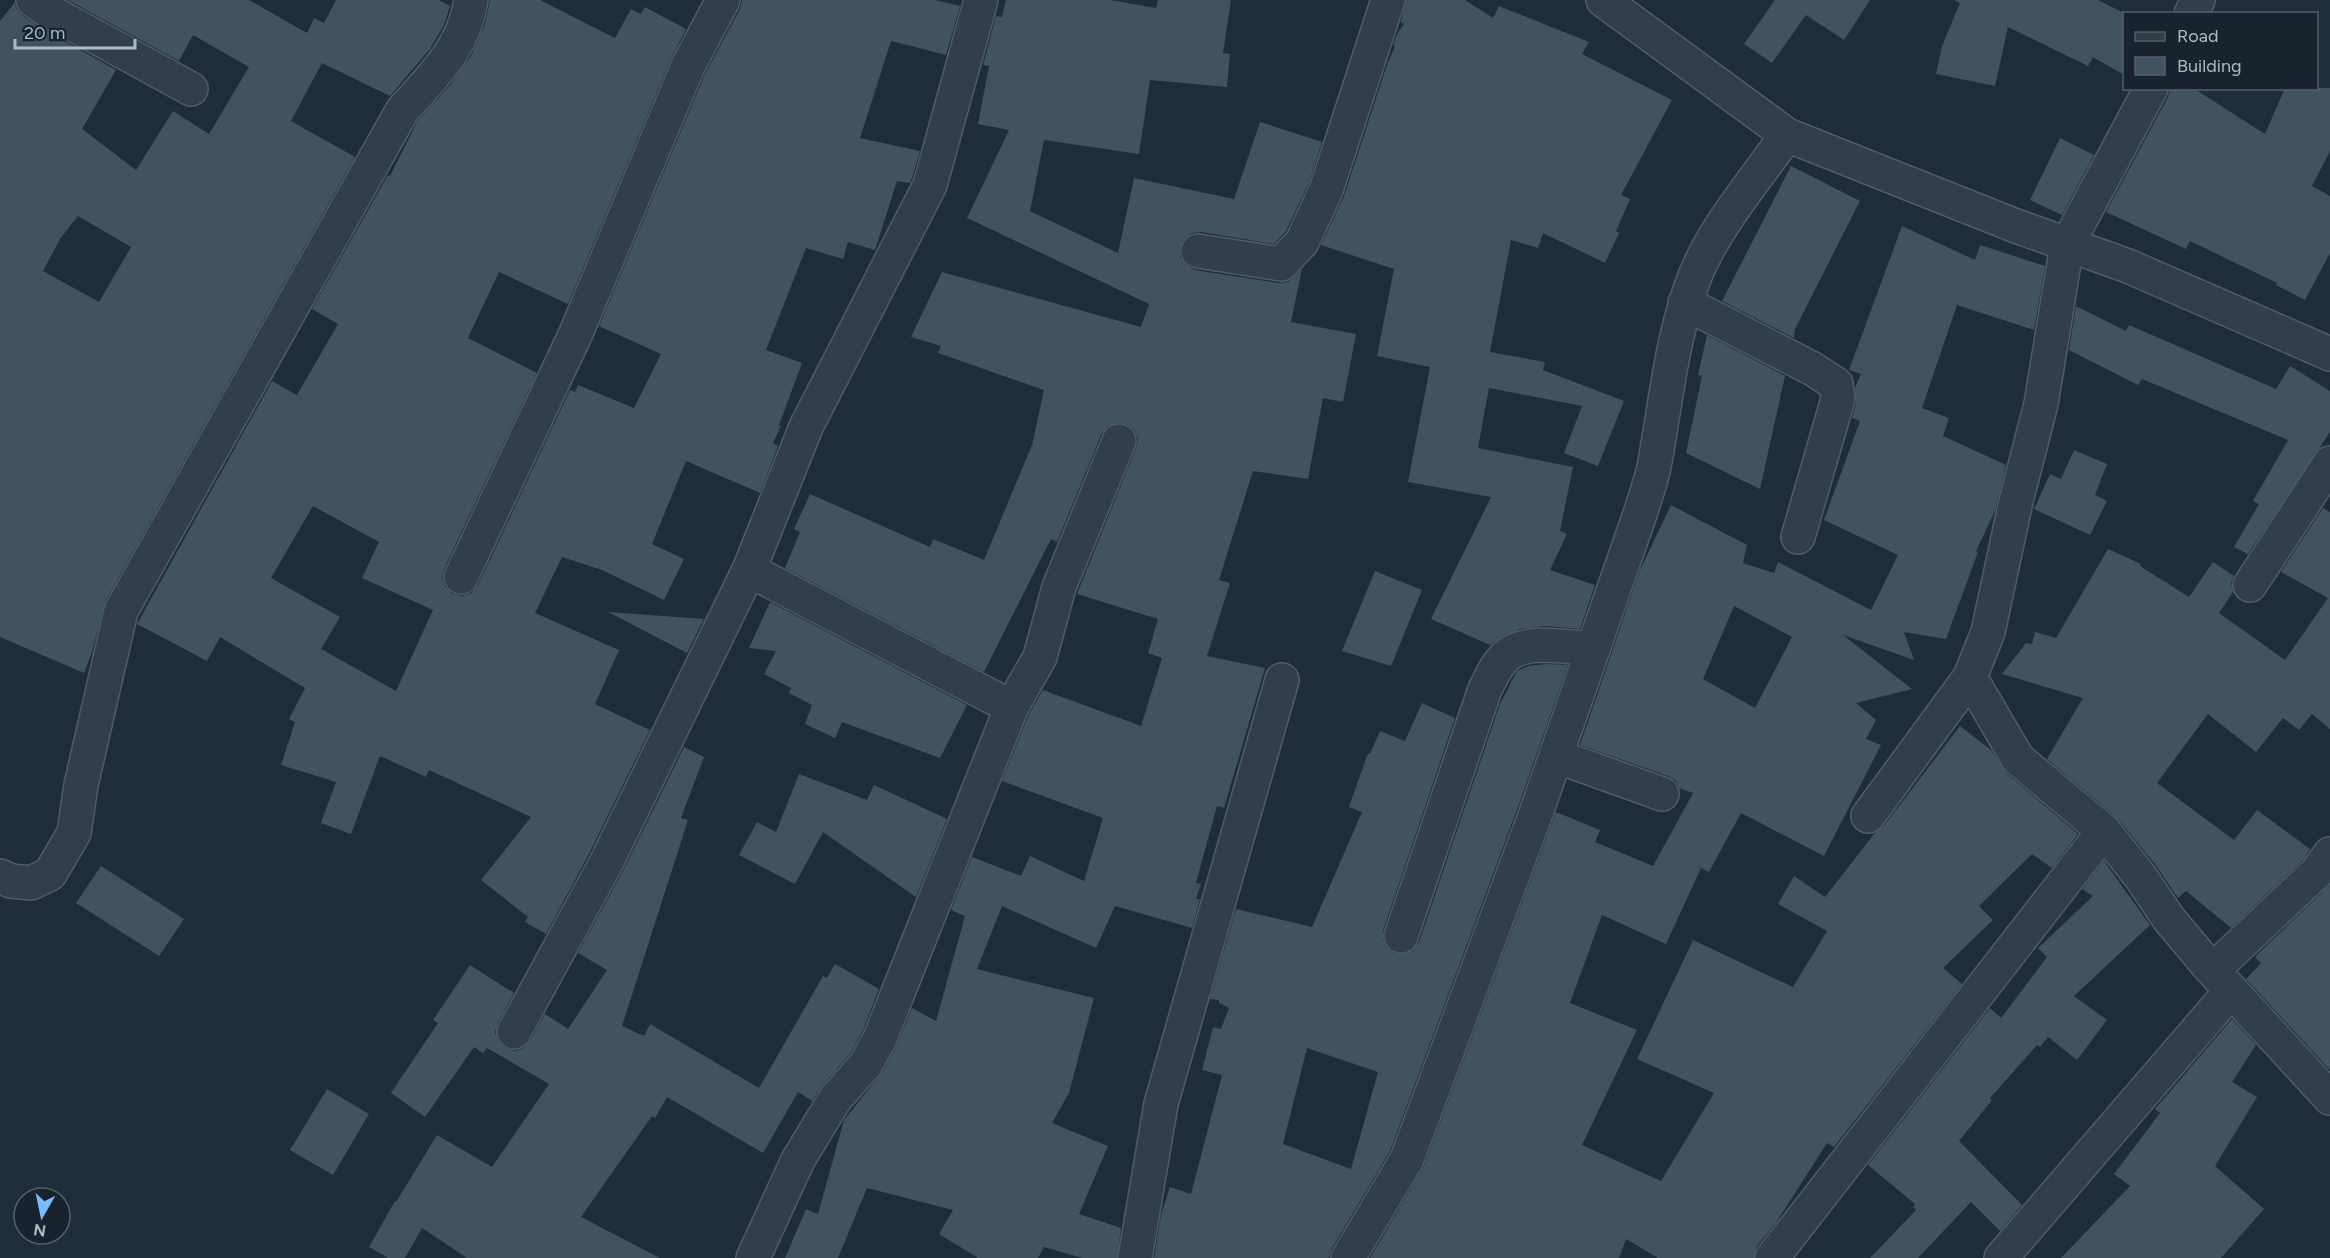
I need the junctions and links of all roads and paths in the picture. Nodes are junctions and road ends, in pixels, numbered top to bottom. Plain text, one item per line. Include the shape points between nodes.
1 (33, 0) edge
2 (471, 0) edge
3 (723, 0) edge
4 (981, 0) edge
5 (1388, 0) edge
6 (1603, 0) edge
7 (191, 89) dead end
8 (2150, 90) edge
9 (1787, 135) junction
10 (2067, 245) junction
11 (1198, 251) dead end
12 (1685, 303) junction
13 (2330, 354) edge
14 (1119, 441) dead end
15 (2330, 463) edge
16 (1797, 537) dead end
17 (748, 570) junction
18 (461, 577) dead end
19 (2250, 585) dead end
20 (1593, 649) junction
21 (1970, 677) junction
22 (1282, 680) dead end
23 (1012, 706) junction
24 (1556, 756) junction
25 (1662, 794) dead end
26 (1868, 816) dead end
27 (2104, 831) junction
28 (2330, 854) edge
29 (0, 876) edge
30 (1401, 936) dead end
31 (2222, 980) junction
32 (514, 1032) dead end
33 (2328, 1092) edge
34 (753, 1258) edge
35 (1135, 1258) edge
36 (1348, 1258) edge
37 (1772, 1258) edge
38 (2001, 1258) edge

1 - 7 street
2 - 29 street via 467,23 444,65 402,111 121,611 81,785 74,833 51,874 31,883
3 - 18 street via 688,66 576,333
4 - 17 street via 930,185 806,427
5 - 11 street via 1326,190 1302,242 1281,264
6 - 9 street
8 - 10 street
9 - 10 street
9 - 12 street via 1722,227 1696,273
10 - 13 street via 2128,266
10 - 21 street via 2041,404 1988,632
12 - 16 street via 1836,384 1838,399
12 - 20 street via 1653,469
14 - 23 street via 1059,587 1040,657
15 - 19 street
17 - 23 street
17 - 32 street via 606,863
20 - 24 street
20 - 30 street via 1524,645 1506,655 1497,667 1485,689
21 - 26 street
21 - 27 street via 2018,759
22 - 35 street via 1161,1104
23 - 34 street via 880,1038 866,1064 835,1099 798,1160
24 - 25 street
24 - 36 street via 1407,1160
27 - 31 street via 2169,919
27 - 37 street
28 - 31 street
31 - 33 street
31 - 38 street

